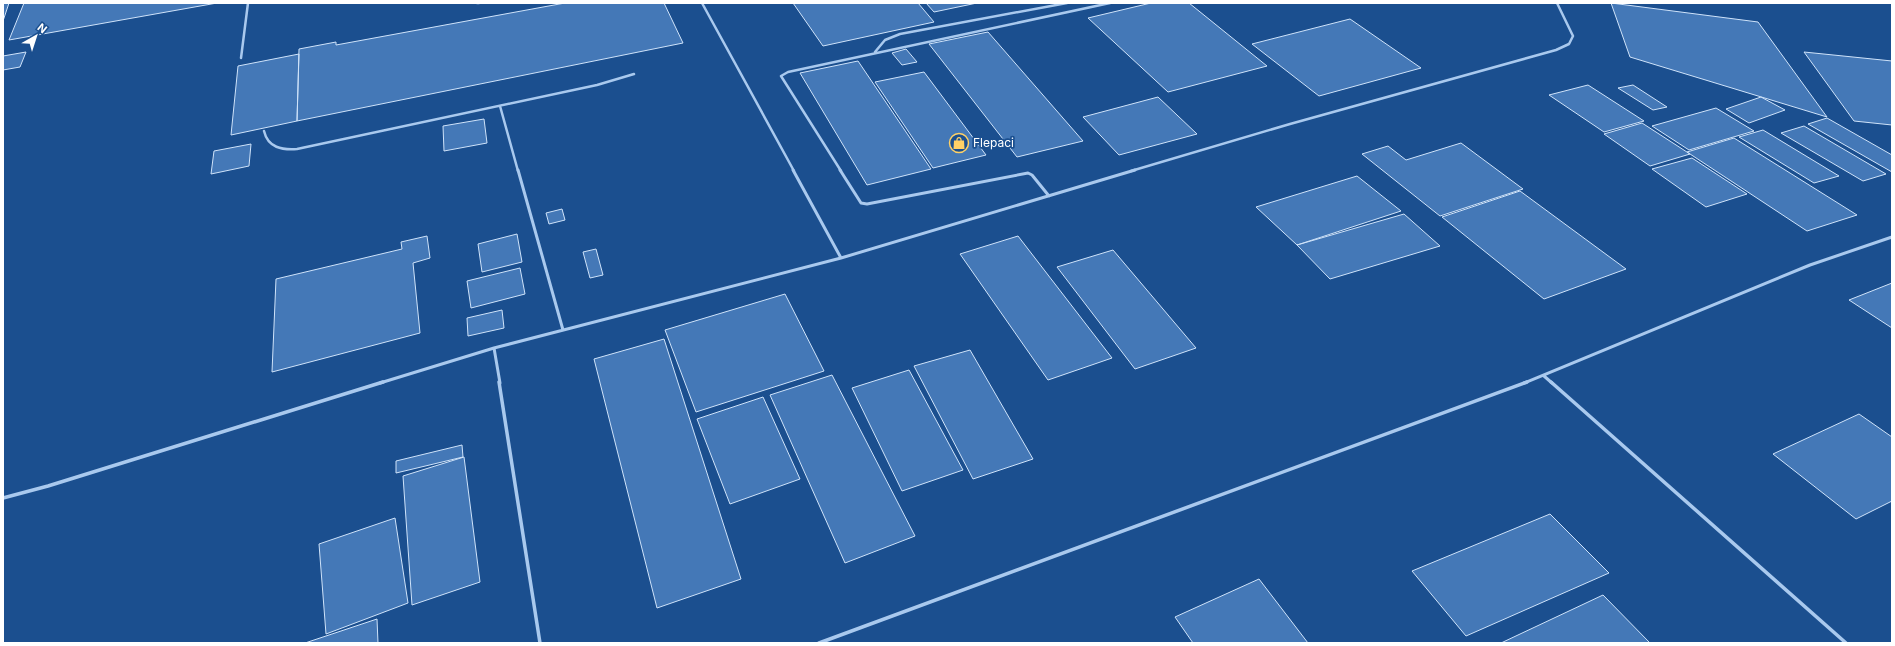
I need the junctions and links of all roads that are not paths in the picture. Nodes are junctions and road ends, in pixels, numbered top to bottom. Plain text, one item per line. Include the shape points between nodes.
1 (248, 3) edge
2 (702, 3) edge
3 (1067, 3) edge
4 (1110, 3) edge
5 (1557, 3) edge
6 (874, 52) junction
7 (241, 58) dead end
8 (634, 74) dead end
9 (500, 106) junction
10 (264, 131) dead end
11 (1048, 196) junction
12 (1892, 237) edge
13 (841, 258) junction
14 (563, 330) junction
15 (494, 348) junction
16 (1544, 376) junction
17 (3, 498) edge
18 (540, 643) edge
19 (819, 643) edge
20 (1846, 643) edge

1 - 7 lane
2 - 13 lane
3 - 6 lane via 900,34 885,40
4 - 6 lane
5 - 11 lane via 1573,36 1569,44 1556,50 1290,124
6 - 11 lane via 788,72 781,76 858,200 867,204 1028,172
8 - 9 lane via 597,85
9 - 10 lane via 297,149 281,149 270,144 265,138
9 - 14 lane
11 - 13 lane
12 - 16 lane via 1810,265
13 - 14 lane
14 - 15 lane
15 - 17 lane
15 - 18 lane
16 - 19 lane
16 - 20 lane

